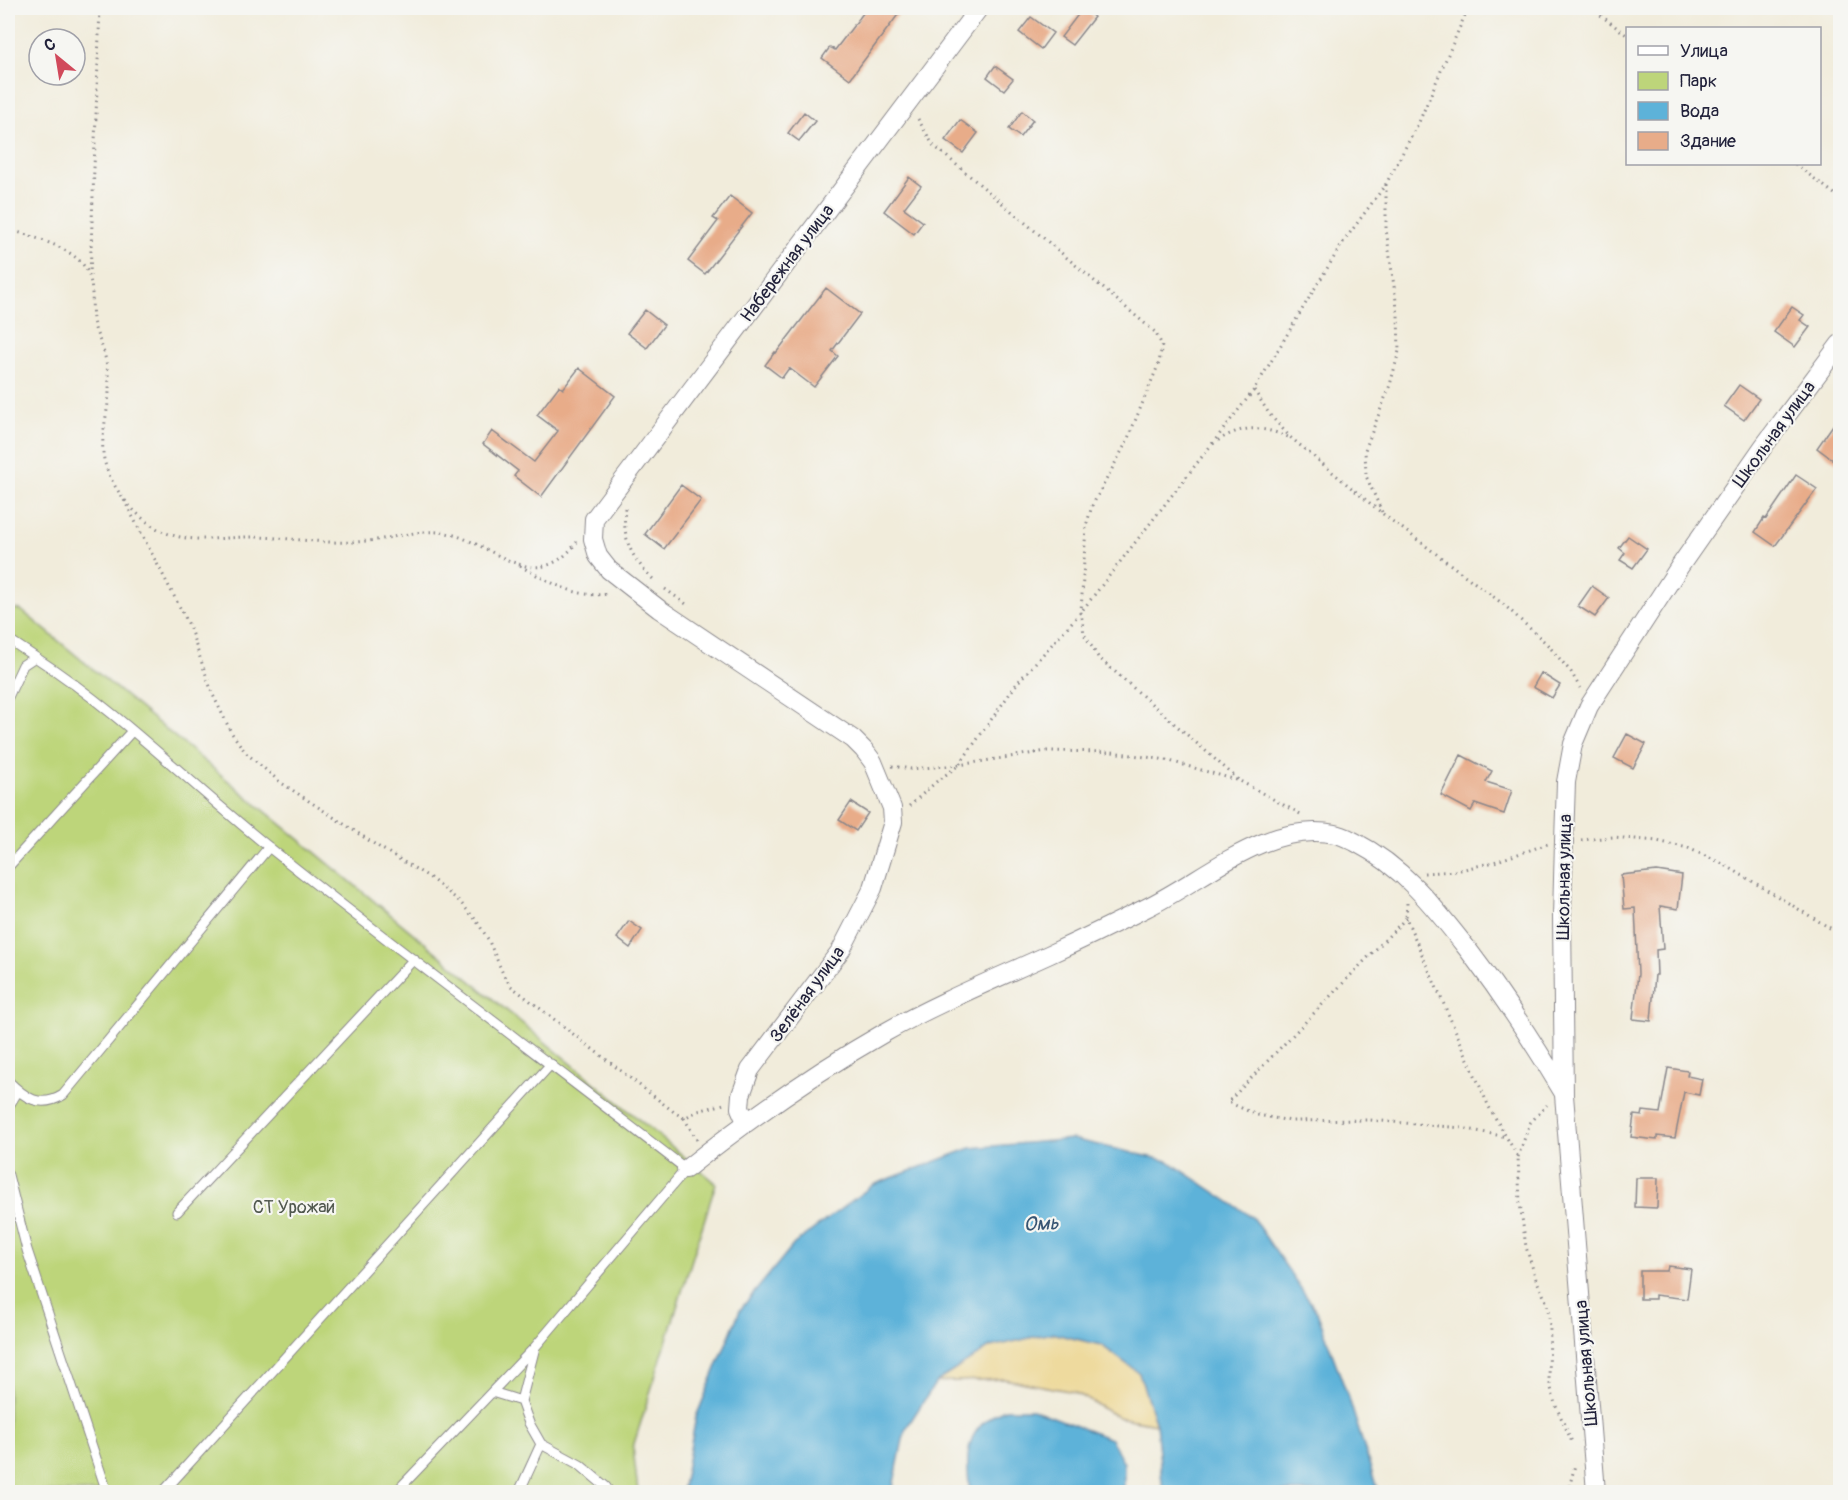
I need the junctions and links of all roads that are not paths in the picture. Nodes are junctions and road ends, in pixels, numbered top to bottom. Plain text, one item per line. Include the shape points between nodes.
1 (980, 8) edge
2 (1840, 344) edge
3 (8, 639) edge
4 (35, 657) junction
5 (8, 697) edge
6 (132, 731) junction
7 (894, 822) joint
8 (269, 847) junction
9 (8, 867) edge
10 (414, 959) junction
11 (551, 1064) junction
12 (8, 1081) edge
13 (18, 1091) junction
14 (1564, 1095) junction
15 (8, 1107) edge
16 (743, 1115) junction
17 (686, 1169) junction
18 (8, 1175) edge
19 (177, 1212) dead end
20 (535, 1347) junction
21 (492, 1392) junction
22 (521, 1401) junction
23 (541, 1444) junction
24 (107, 1492) edge
25 (163, 1492) edge
26 (396, 1492) edge
27 (519, 1492) edge
28 (609, 1492) edge
29 (1596, 1492) edge

1 - 7 street, Набережная улица via 594,519 593,539 598,556 609,570 659,609 864,750 873,762
2 - 14 street, Школьная улица via 1680,566 1589,706 1573,744 1566,782 1562,917
3 - 4 lane
4 - 5 lane via 23,665
4 - 6 lane
6 - 8 lane
6 - 9 lane
7 - 16 street, Зелёная улица via 873,888 841,950 750,1070 741,1095
8 - 10 lane
8 - 13 lane via 63,1095 52,1102 38,1102
10 - 11 lane
10 - 19 lane
11 - 17 lane
11 - 25 lane
12 - 13 lane
13 - 15 lane
14 - 16 street via 1498,990 1409,880 1373,851 1338,834 1305,830 1251,848 1151,906 885,1032
14 - 29 street, Школьная улица
16 - 17 street
17 - 20 lane
18 - 24 lane via 27,1250
20 - 21 lane
20 - 22 lane
21 - 22 lane
21 - 26 lane
22 - 23 lane
23 - 27 lane
23 - 28 lane via 580,1465

